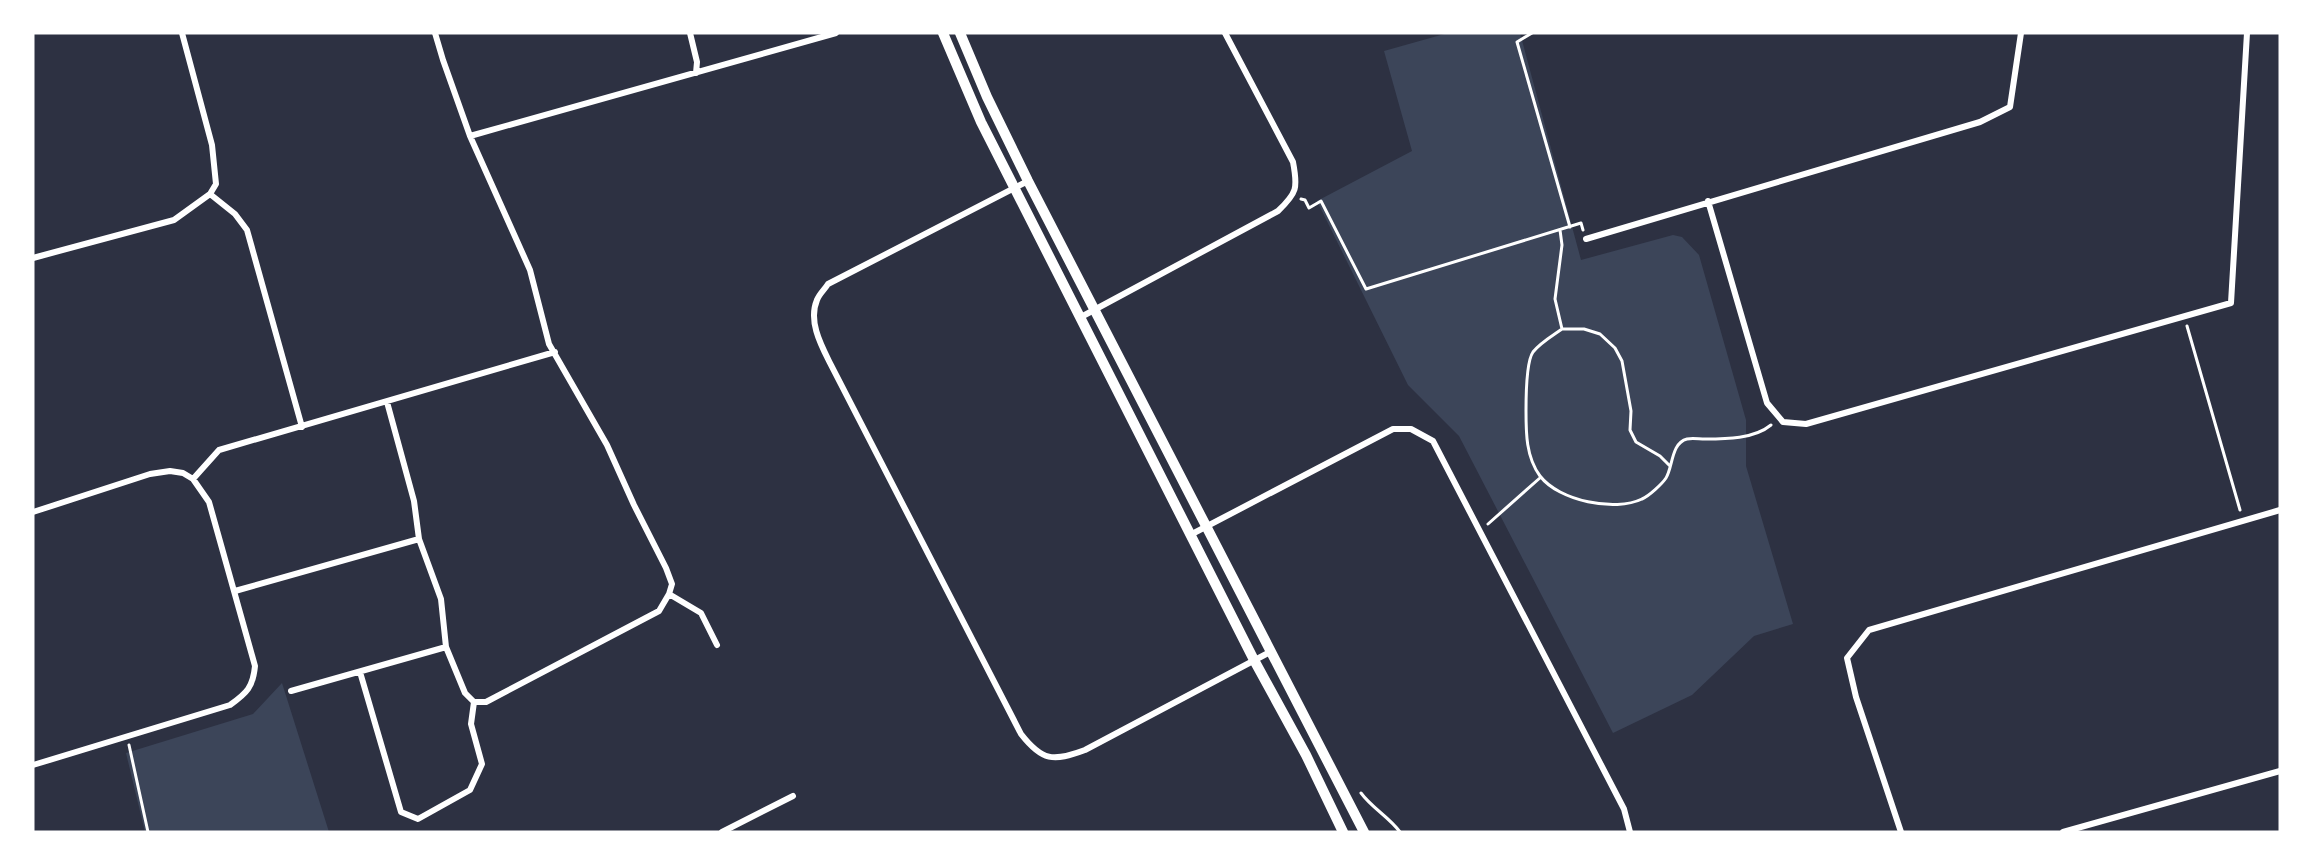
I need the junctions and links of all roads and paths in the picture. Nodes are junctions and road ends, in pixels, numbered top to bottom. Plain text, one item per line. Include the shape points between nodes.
1 (182, 33) edge
2 (435, 33) edge
3 (690, 33) edge
4 (836, 33) edge
5 (943, 33) edge
6 (960, 33) edge
7 (1225, 33) edge
8 (1532, 33) edge
9 (2021, 33) edge
10 (2247, 33) edge
11 (696, 73) junction
12 (470, 136) junction
13 (1028, 181) junction
14 (1015, 188) junction
15 (210, 194) junction
16 (1294, 196) junction
17 (1708, 201) junction
18 (1570, 227) junction
19 (1560, 230) junction
20 (1586, 238) joint
21 (33, 258) edge
22 (1095, 310) junction
23 (2184, 316) junction
24 (1081, 317) junction
25 (1562, 329) junction
26 (555, 352) junction
27 (387, 402) junction
28 (1780, 418) junction
29 (302, 427) junction
30 (1670, 466) junction
31 (1540, 477) junction
32 (193, 479) junction
33 (2280, 510) edge
34 (33, 512) edge
35 (2243, 521) junction
36 (1206, 527) junction
37 (1481, 531) junction
38 (1192, 534) junction
39 (419, 539) junction
40 (235, 591) junction
41 (669, 594) junction
42 (717, 645) dead end
43 (446, 647) junction
44 (1270, 652) junction
45 (1254, 660) junction
46 (360, 672) junction
47 (291, 691) dead end
48 (474, 702) junction
49 (128, 738) junction
50 (33, 765) edge
51 (2280, 771) edge
52 (793, 796) dead end
53 (148, 832) edge
54 (722, 832) edge
55 (1343, 832) edge
56 (1364, 832) edge
57 (1630, 832) edge
58 (1901, 832) edge
59 (2062, 832) edge

1 - 15 street via 212,145 216,184
2 - 12 street
3 - 11 street
4 - 11 street
5 - 14 street via 967,92
6 - 13 street
7 - 16 street via 1293,162
8 - 18 path via 1517,42
9 - 17 street via 2010,107 1980,122
10 - 23 street via 2231,303
11 - 12 street
12 - 26 street via 530,270 549,344
13 - 14 street
13 - 22 street
14 - 24 street
14 - 45 street via 828,284 817,300 815,321 818,339 835,374 1021,734 1034,751 1051,757 1084,750
15 - 21 street via 174,220
15 - 29 street via 235,214 247,230
16 - 19 path via 1305,200 1309,208 1321,201 1366,289
16 - 22 street via 1278,211
17 - 20 street
17 - 28 street via 1767,403
18 - 19 path
18 - 20 path via 1581,224
19 - 25 path via 1562,245 1555,299
22 - 24 street
22 - 36 street
23 - 28 street via 1806,424 1783,422
23 - 35 path
24 - 38 street
25 - 30 path via 1600,334 1615,348 1622,361 1631,411 1630,430 1635,441
25 - 31 path via 1532,354 1528,367 1526,441
26 - 27 street
26 - 41 street via 607,445 666,567 672,584
27 - 29 street
27 - 39 street via 414,501
28 - 30 path via 1766,429 1738,438 1680,442
29 - 32 street via 219,450
30 - 31 path via 1665,479 1643,499 1617,505 1558,492
31 - 37 path
32 - 34 street via 170,471 150,474
32 - 40 street via 209,502
33 - 35 street
35 - 58 street via 1869,630 1847,658
36 - 37 street via 1393,429 1411,429 1432,441
36 - 38 street
36 - 44 street
37 - 57 street via 1624,809
38 - 45 street
39 - 40 street
39 - 43 street via 441,599
40 - 49 street via 255,666 254,681 244,695 230,705
41 - 42 street via 701,614
41 - 48 street via 659,611 486,702
43 - 46 street
43 - 48 street via 465,693
44 - 45 street
44 - 56 street
45 - 55 street
46 - 47 street
46 - 48 street via 401,812 418,819 470,790 482,764 471,724
49 - 50 street
49 - 53 path
51 - 59 street
52 - 54 street

